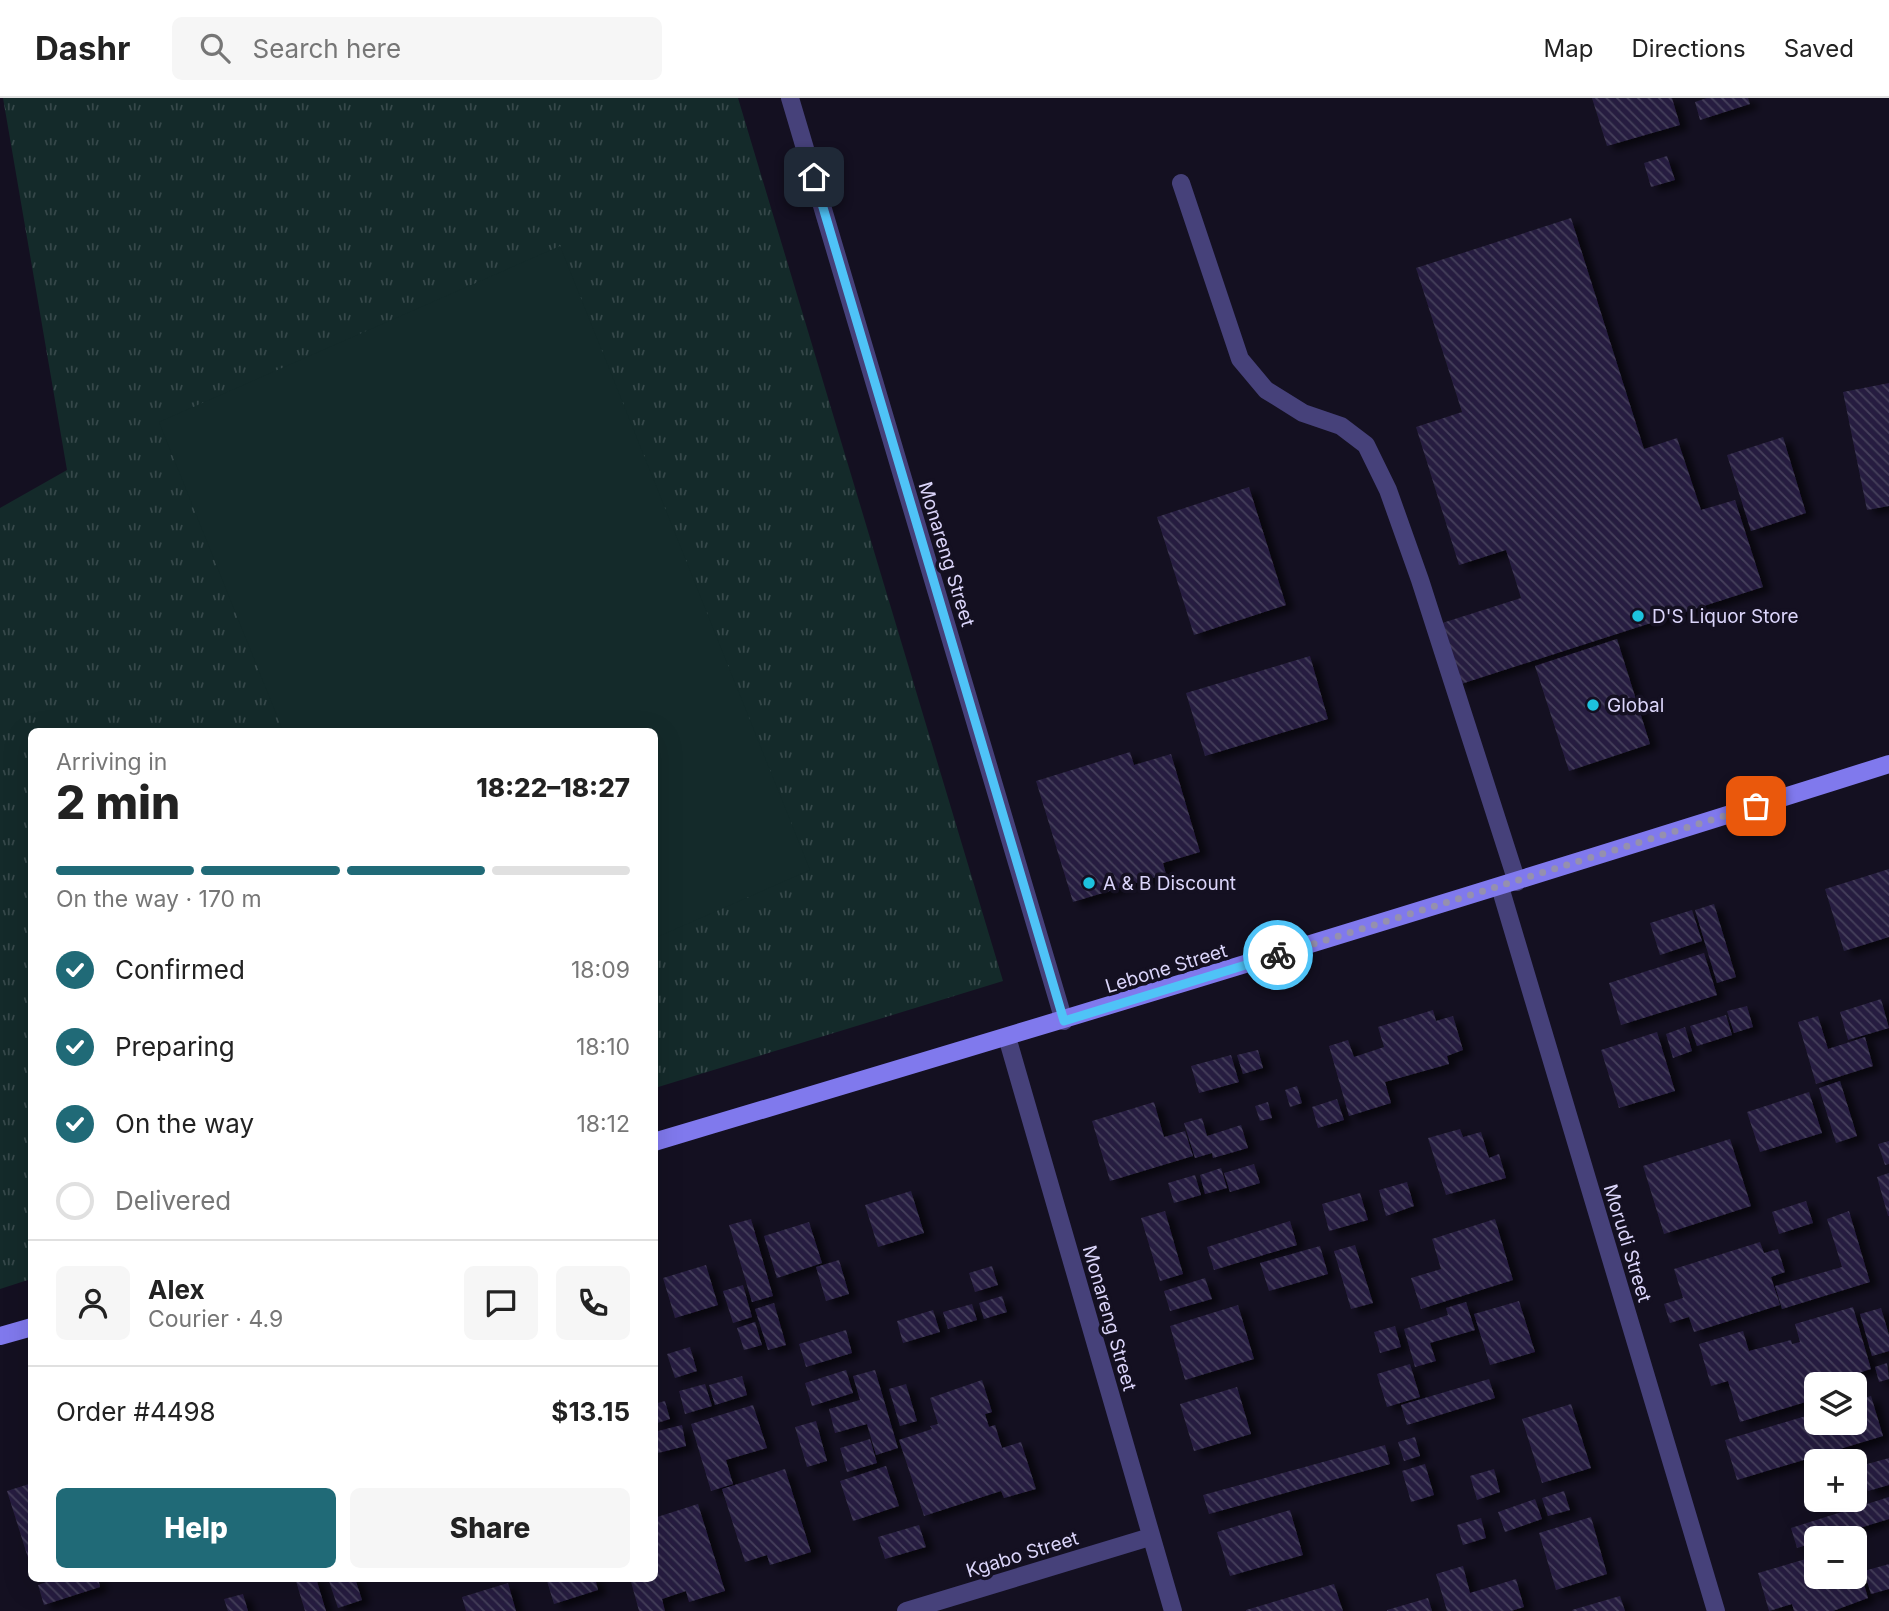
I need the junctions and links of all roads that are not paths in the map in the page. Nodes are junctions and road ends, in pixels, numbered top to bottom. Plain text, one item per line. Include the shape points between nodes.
1 (790, 98) edge
2 (1181, 183) dead end
3 (1889, 764) edge
4 (1509, 885) junction
5 (1064, 1021) junction
6 (1007, 1037) junction
7 (658, 1141) edge
8 (28, 1328) edge
9 (0, 1336) edge
10 (1150, 1536) junction
11 (906, 1611) edge
12 (1173, 1611) edge
13 (1716, 1611) edge

1 - 5 street, Monareng Street
2 - 4 street, Morudi Street via 1240,359 1266,390 1303,413 1341,426 1366,444 1388,491 1420,580
3 - 4 street, Lebone Street
4 - 5 street, Lebone Street
4 - 13 street, Morudi Street
5 - 6 street, Lebone Street
6 - 7 street, Lebone Street
6 - 10 street, Monareng Street
8 - 9 street
10 - 11 street, Kgabo Street
10 - 12 street, Monareng Street

